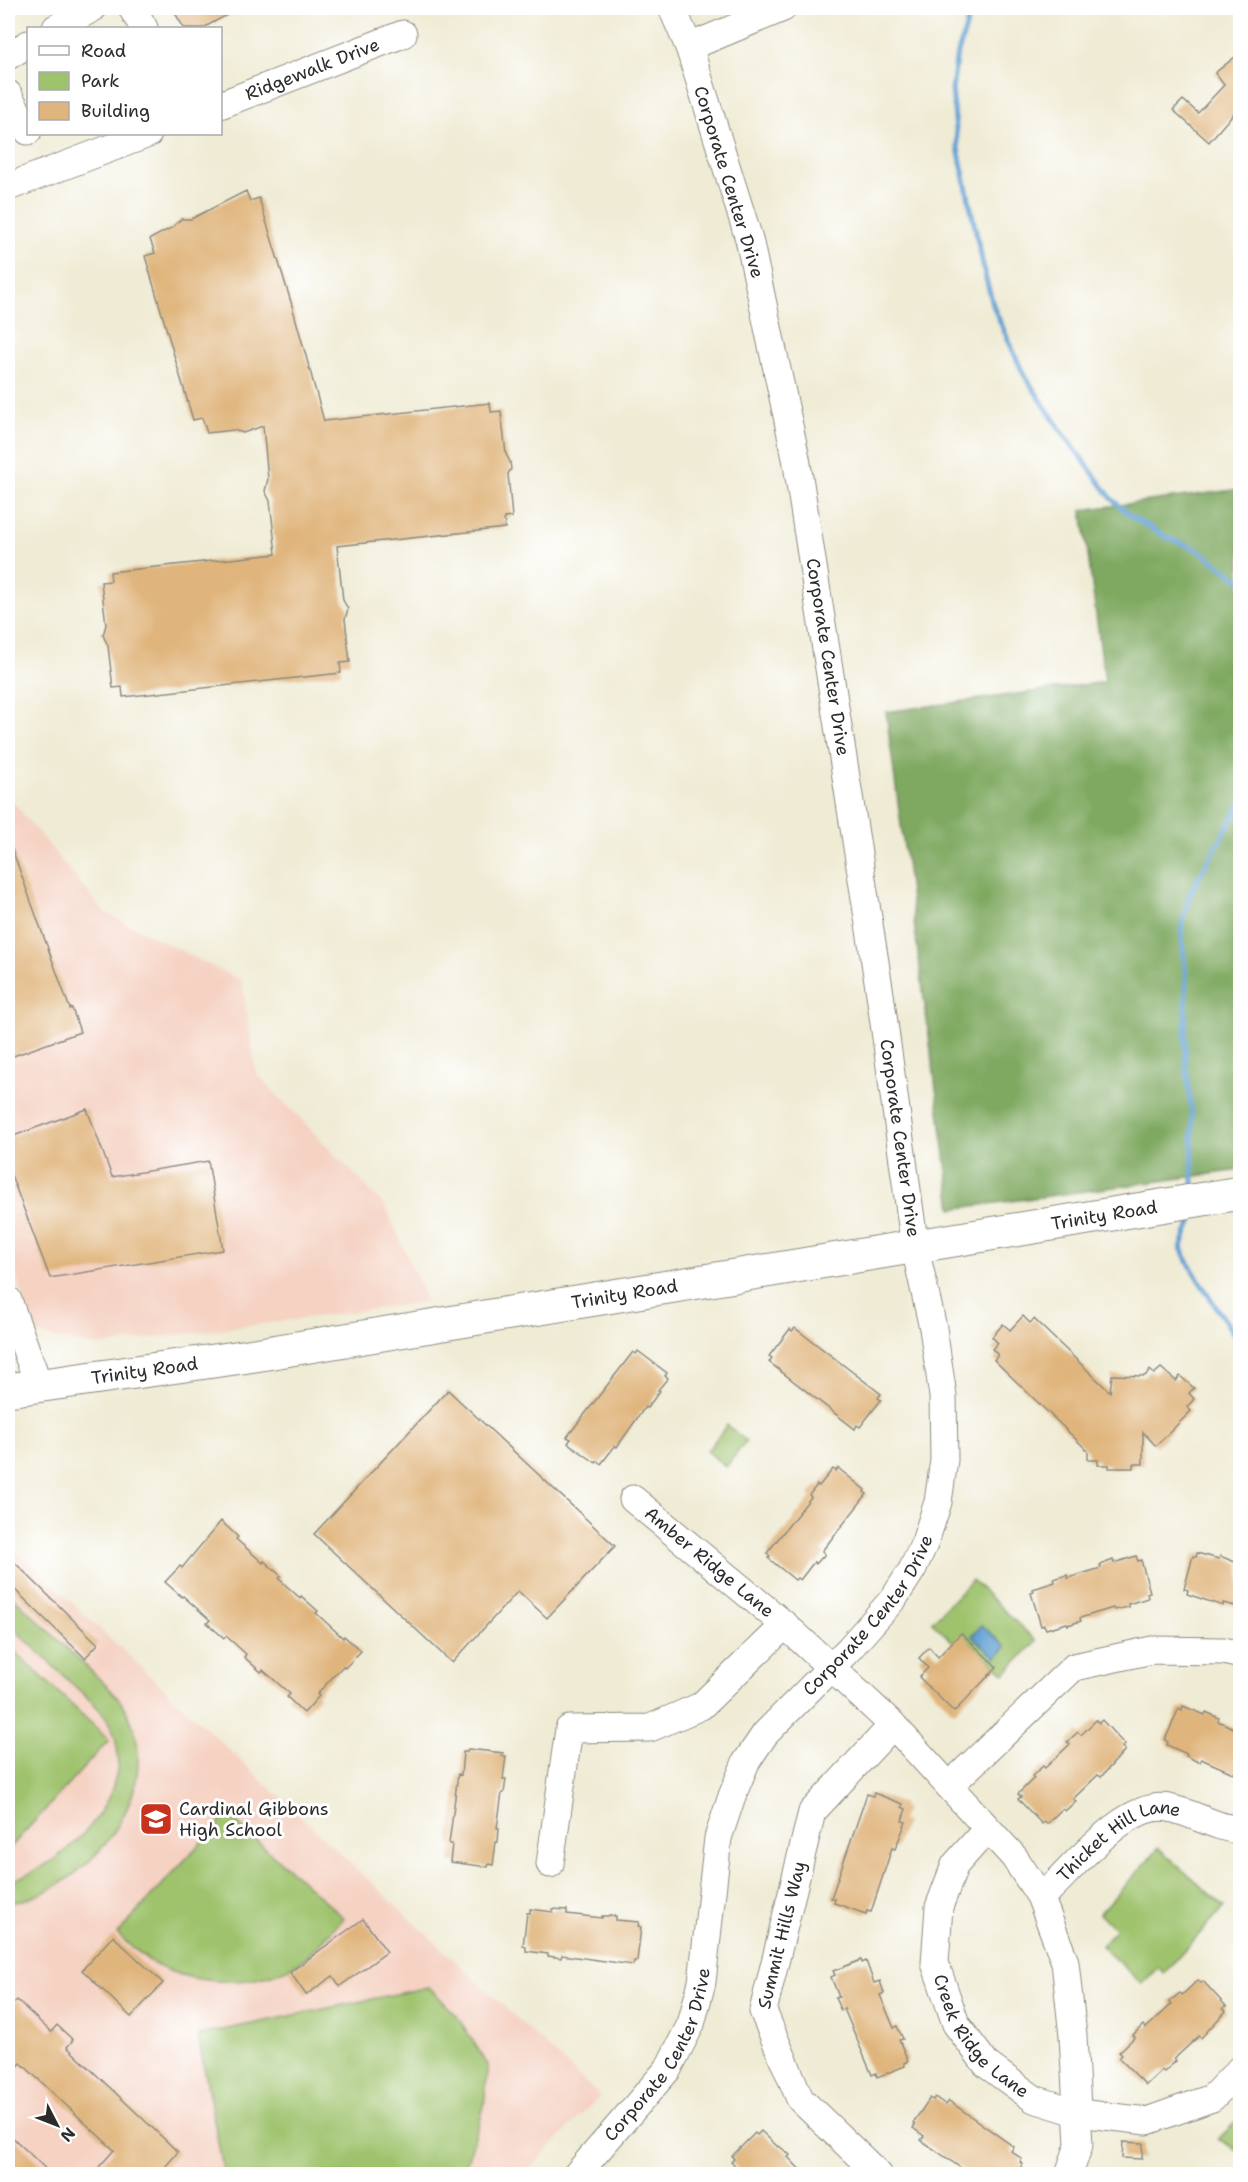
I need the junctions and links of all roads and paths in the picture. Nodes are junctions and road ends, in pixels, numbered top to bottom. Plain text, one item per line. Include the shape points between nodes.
1 (93, 8) edge
2 (132, 8) edge
3 (672, 8) edge
4 (783, 8) edge
5 (58, 27) edge
6 (143, 27) edge
7 (403, 34) dead end
8 (27, 45) edge
9 (689, 47) junction
10 (8, 56) edge
11 (8, 94) edge
12 (222, 104) edge
13 (27, 124) edge
14 (31, 135) edge
15 (144, 135) edge
16 (46, 173) junction
17 (8, 187) edge
18 (1240, 1193) edge
19 (915, 1248) junction
20 (8, 1300) edge
21 (23, 1388) edge
22 (633, 1499) dead end
23 (785, 1625) junction
24 (1240, 1655) edge
25 (831, 1667) junction
26 (893, 1725) junction
27 (949, 1786) junction
28 (987, 1829) junction
29 (1240, 1830) edge
30 (550, 1864) dead end
31 (1040, 1896) junction
32 (1240, 2069) edge
33 (1079, 2113) junction
34 (577, 2175) edge
35 (878, 2175) edge
36 (1069, 2175) edge

1 - 5 street
2 - 6 street
3 - 9 street, Corporate Center Drive
4 - 9 street
7 - 12 street, Ridgewalk Drive
8 - 10 street
9 - 19 street, Corporate Center Drive via 749,239 796,458 880,994
11 - 13 street
14 - 16 street
15 - 16 street
16 - 17 street
18 - 19 main road, Trinity Road
19 - 21 main road, Trinity Road via 242,1357
19 - 25 street, Corporate Center Drive via 943,1396 944,1460 938,1502 925,1542 894,1598
20 - 21 street
22 - 23 street, Amber Ridge Lane
23 - 25 street, Amber Ridge Lane
23 - 30 street, Amber Ridge Lane via 700,1706 650,1728 569,1729
24 - 27 street via 1224,1651 1152,1650 1074,1667
25 - 26 street
25 - 34 street, Corporate Center Drive via 765,1734 746,1762 732,1796 718,1838 702,1982 692,2024 680,2048 650,2092
26 - 27 street
26 - 35 street, Summit Hills Way via 812,1812 763,2012 800,2099
27 - 28 street
28 - 31 street via 1014,1857
28 - 33 street, Creek Ridge Lane via 955,1865 939,1907 935,1963 957,2024 986,2064 1034,2099
29 - 31 street, Thicket Hill Lane via 1168,1808 1146,1808 1120,1821
31 - 33 street via 1065,1962
32 - 33 street, Creek Ridge Lane via 1212,2098 1147,2121
33 - 36 street via 1079,2145

